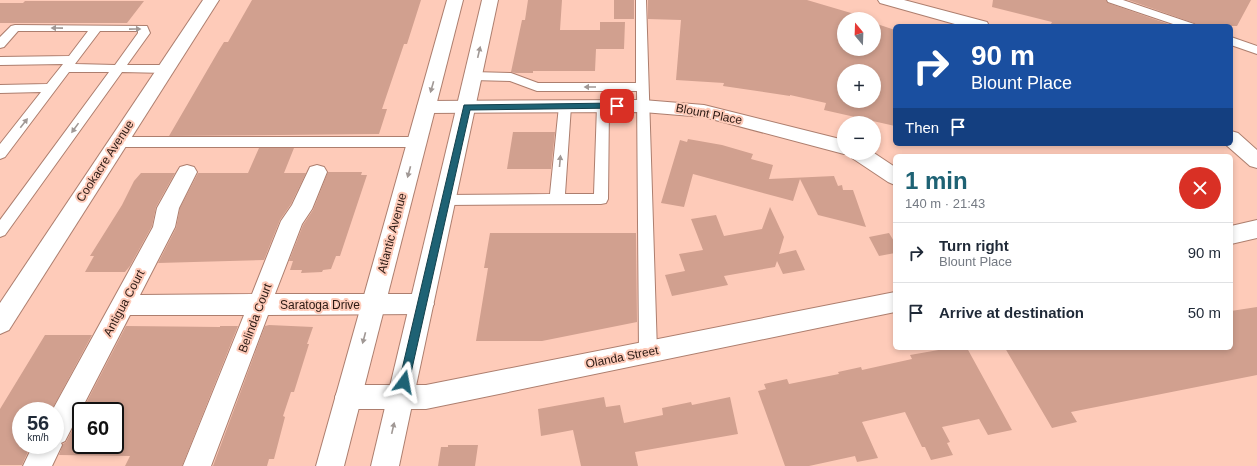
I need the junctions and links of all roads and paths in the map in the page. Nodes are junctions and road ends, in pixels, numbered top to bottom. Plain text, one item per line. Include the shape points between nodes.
1 (211, 0) edge
2 (455, 0) edge
3 (490, 0) edge
4 (641, 0) edge
5 (886, 0) edge
6 (1112, 0) edge
7 (974, 24) edge
8 (1184, 24) edge
9 (96, 29) junction
10 (1233, 42) edge
11 (0, 44) edge
12 (1257, 50) edge
13 (0, 61) edge
14 (69, 64) junction
15 (119, 68) junction
16 (166, 69) junction
17 (473, 76) junction
18 (573, 87) junction
19 (643, 87) junction
20 (0, 88) edge
21 (50, 88) junction
22 (568, 106) junction
23 (603, 106) junction
24 (643, 106) junction
25 (426, 107) junction
26 (466, 107) junction
27 (1233, 140) edge
28 (118, 142) junction
29 (417, 142) junction
30 (837, 145) edge
31 (0, 154) edge
32 (870, 160) edge
33 (1257, 161) edge
34 (187, 172) dead end
35 (317, 172) dead end
36 (893, 176) edge
37 (445, 200) junction
38 (557, 200) junction
39 (1257, 230) edge
40 (0, 231) edge
41 (1233, 235) edge
42 (9, 295) edge
43 (893, 302) edge
44 (373, 304) junction
45 (422, 304) junction
46 (123, 305) junction
47 (260, 305) junction
48 (0, 323) edge
49 (648, 352) junction
50 (348, 397) junction
51 (400, 397) junction
52 (64, 415) edge
53 (43, 454) edge
54 (37, 466) edge
55 (197, 466) edge
56 (330, 466) edge
57 (385, 466) edge

1 - 16 street, Cookacre Avenue
2 -> 25 street, Atlantic Avenue
17 -> 3 street
4 - 19 lane
5 - 7 street
6 - 8 lane
9 -> 11 lane via 15,28
9 - 14 lane
9 -> 15 lane via 143,28 144,33
10 - 12 lane
13 - 14 lane
14 - 15 lane
14 - 21 lane
15 - 16 lane
15 -> 40 lane
16 - 28 street, Cookacre Avenue
17 - 18 lane via 511,77 536,87
17 - 26 street
19 -> 18 lane
18 - 22 lane
19 - 24 lane
20 - 21 lane
31 -> 21 lane
22 - 23 street, Blount Place
22 - 26 street, Blount Place
38 -> 22 lane
23 - 24 street, Blount Place
23 - 38 lane via 601,199
24 - 30 street, Blount Place via 704,111
24 - 49 lane
25 - 26 street, Blount Place
25 - 29 street, Atlantic Avenue
26 - 37 street
27 - 33 street
28 - 29 lane
28 - 42 street, Cookacre Avenue
29 -> 44 street, Atlantic Avenue
32 - 36 street
34 - 46 street, Antigua Court via 168,208 164,227
35 - 47 street, Belinda Court via 301,209 292,222
37 - 38 lane
37 - 45 street
39 - 41 street
42 - 48 street, Cookacre Avenue
43 - 49 street, Olanda Street
44 - 45 street, Saratoga Drive
44 - 47 street, Saratoga Drive
44 -> 50 street, Atlantic Avenue
45 - 51 street
46 - 47 street, Saratoga Drive
46 - 52 street, Antigua Court
47 - 55 street, Belinda Court
49 - 51 street, Olanda Street via 426,397
50 - 51 street, Olanda Street
50 - 56 street, Atlantic Avenue
57 -> 51 street
53 - 54 street

